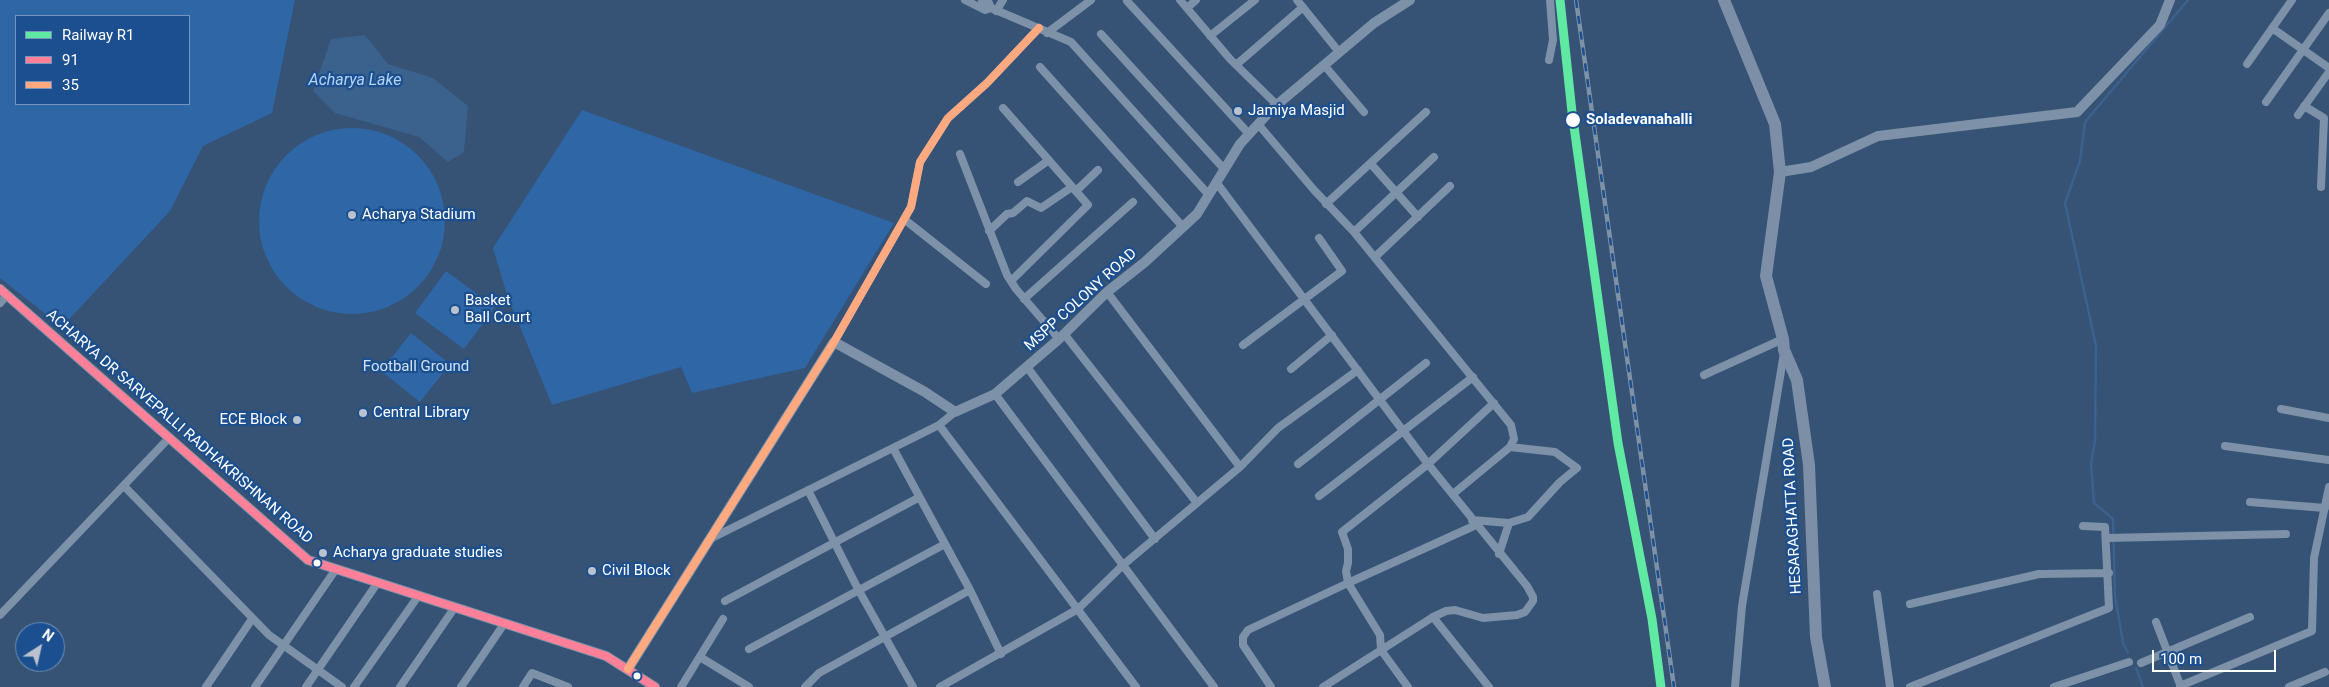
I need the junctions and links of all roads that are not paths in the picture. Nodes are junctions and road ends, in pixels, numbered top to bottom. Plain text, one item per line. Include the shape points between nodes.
1 (965, 0) edge
2 (982, 0) edge
3 (1003, 0) edge
4 (1091, 0) edge
5 (1180, 0) edge
6 (1196, 0) edge
7 (1255, 0) edge
8 (1298, 0) edge
9 (1410, 0) edge
10 (1550, 0) edge
11 (1724, 0) edge
12 (2170, 0) edge
13 (2292, 0) edge
14 (1127, 1) edge
15 (1303, 7) junction
16 (1187, 8) junction
17 (994, 10) junction
18 (2329, 13) edge
19 (1039, 28) junction
20 (2272, 28) junction
21 (1047, 33) junction
22 (1101, 34) dead end
23 (1210, 36) junction
24 (2304, 50) junction
25 (1339, 52) junction
26 (1549, 60) dead end
27 (2247, 64) dead end
28 (1324, 65) junction
29 (1236, 66) junction
30 (1040, 67) dead end
31 (2329, 68) edge
32 (2329, 72) edge
33 (2266, 102) dead end
34 (1277, 105) junction
35 (2304, 106) junction
36 (1003, 108) dead end
37 (1364, 112) dead end
38 (1426, 112) dead end
39 (2298, 115) dead end
40 (1258, 124) junction
41 (1249, 134) junction
42 (960, 154) dead end
43 (1434, 157) dead end
44 (1049, 160) junction
45 (1371, 164) junction
46 (1098, 170) dead end
47 (1225, 170) junction
48 (1780, 172) junction
49 (1018, 182) dead end
50 (1216, 182) junction
51 (1450, 186) dead end
52 (2321, 187) dead end
53 (1074, 189) junction
54 (1397, 192) junction
55 (1208, 194) junction
56 (1133, 202) dead end
57 (1326, 204) junction
58 (1418, 216) junction
59 (904, 219) junction
60 (1183, 227) junction
61 (989, 231) junction
62 (1354, 232) junction
63 (1319, 238) dead end
64 (1375, 257) junction
65 (1010, 281) junction
66 (986, 284) dead end
67 (3, 292) edge
68 (1107, 292) junction
69 (1305, 298) junction
70 (1024, 299) junction
71 (0, 304) edge
72 (1332, 335) junction
73 (1062, 337) junction
74 (834, 342) junction
75 (1784, 344) junction
76 (1243, 345) dead end
77 (1426, 363) dead end
78 (1027, 367) junction
79 (1291, 369) dead end
80 (1358, 370) junction
81 (1704, 374) dead end
82 (1473, 376) junction
83 (995, 394) junction
84 (1381, 399) junction
85 (1494, 403) junction
86 (2281, 409) dead end
87 (955, 412) junction
88 (2329, 418) edge
89 (939, 425) junction
90 (1403, 429) junction
91 (168, 439) junction
92 (2225, 446) dead end
93 (893, 448) junction
94 (1510, 448) junction
95 (2329, 460) edge
96 (1298, 464) dead end
97 (1428, 464) junction
98 (1240, 468) junction
99 (124, 486) junction
100 (2329, 487) edge
101 (808, 490) junction
102 (1452, 494) junction
103 (1319, 496) dead end
104 (918, 498) junction
105 (2250, 502) dead end
106 (1197, 503) junction
107 (2324, 508) junction
108 (1474, 523) junction
109 (1509, 523) junction
110 (2083, 526) dead end
111 (2286, 534) dead end
112 (2107, 538) junction
113 (1155, 539) junction
114 (708, 540) junction
115 (835, 542) junction
116 (945, 544) junction
117 (1499, 554) junction
118 (1123, 566) junction
119 (336, 569) junction
120 (2109, 573) junction
121 (378, 582) junction
122 (1348, 584) junction
123 (858, 589) junction
124 (970, 590) junction
125 (1877, 594) dead end
126 (419, 595) junction
127 (725, 600) dead end
128 (1910, 604) dead end
129 (455, 607) junction
130 (1078, 609) junction
131 (0, 615) edge
132 (1433, 617) junction
133 (2250, 617) dead end
134 (252, 619) junction
135 (723, 619) dead end
136 (2156, 622) dead end
137 (504, 624) junction
138 (885, 638) junction
139 (284, 646) junction
140 (749, 649) dead end
141 (1381, 650) junction
142 (2168, 653) junction
143 (1001, 654) junction
144 (700, 657) junction
145 (2129, 662) dead end
146 (2141, 663) dead end
147 (628, 669) junction
148 (318, 670) junction
149 (2324, 672) dead end
150 (1329, 686) edge
151 (2181, 686) edge
152 (206, 687) edge
153 (255, 687) edge
154 (306, 687) edge
155 (342, 687) edge
156 (354, 687) edge
157 (400, 687) edge
158 (461, 687) edge
159 (523, 687) edge
160 (568, 687) edge
161 (655, 687) edge
162 (681, 687) edge
163 (749, 687) edge
164 (805, 687) edge
165 (913, 687) edge
166 (940, 687) edge
167 (1136, 687) edge
168 (1214, 687) edge
169 (1271, 687) edge
170 (1408, 687) edge
171 (1489, 687) edge
172 (1735, 687) edge
173 (1824, 687) edge
174 (1890, 687) edge
175 (1910, 687) edge
176 (2054, 687) edge
177 (2289, 687) edge

1 - 17 street via 985,10
2 - 17 street
3 - 17 street
4 - 21 street
5 - 16 street
6 - 16 street
7 - 23 street
8 - 15 street
9 - 25 street, MSPP COLONY ROAD
10 - 26 street via 1553,40
11 - 48 main road, HESARAGHATTA ROAD via 1775,124
12 - 48 street via 2160,25 2077,112 1878,136 1811,167
13 - 20 street
14 - 41 street
15 - 25 street
15 - 29 street
16 - 23 street
17 - 19 street
18 - 24 street
19 - 21 street
19 - 59 street via 987,83 948,118 920,162 911,207
20 - 24 street
20 - 27 street
21 - 55 street via 1071,42
22 - 47 street
23 - 29 street
24 - 31 street
24 - 33 street
25 - 28 street, MSPP COLONY ROAD
28 - 34 street, MSPP COLONY ROAD
28 - 37 street
29 - 34 street
30 - 60 street
32 - 35 street
34 - 40 street, MSPP COLONY ROAD
35 - 39 street
35 - 52 street via 2324,118
36 - 44 street
38 - 45 street
40 - 41 street, MSPP COLONY ROAD
40 - 57 street
41 - 47 street, MSPP COLONY ROAD
42 - 61 street
43 - 54 street
44 - 49 street
44 - 53 street
45 - 54 street
45 - 57 street
46 - 53 street
47 - 50 street, MSPP COLONY ROAD
48 - 75 main road, HESARAGHATTA ROAD via 1766,276
50 - 55 street, MSPP COLONY ROAD
50 - 69 street
51 - 58 street
53 - 61 street via 1041,208 1027,201
53 - 65 street via 1088,204
54 - 58 street
54 - 62 street
55 - 60 street, MSPP COLONY ROAD via 1197,214
56 - 70 street
57 - 62 street
58 - 64 street
59 - 66 street
59 - 74 street
60 - 68 street, MSPP COLONY ROAD via 1146,262
61 - 65 street
62 - 64 street
63 - 69 street via 1342,271
64 - 82 street
65 - 70 street
67 - 71 street
67 - 91 street, ACHARYA DR SARVEPALLI RADHAKRISHNAN ROAD
68 - 73 street, MSPP COLONY ROAD
68 - 98 street
69 - 72 street
69 - 76 street
70 - 73 street
72 - 79 street
72 - 80 street
73 - 78 street, MSPP COLONY ROAD
73 - 106 street
74 - 87 street
74 - 114 street
75 - 81 street
75 - 172 street via 1742,606
75 - 173 main road, HESARAGHATTA ROAD via 1797,380 1809,464 1816,637
77 - 84 street
78 - 83 street, MSPP COLONY ROAD
78 - 113 street
80 - 84 street
80 - 98 street via 1278,428
82 - 85 street
82 - 90 street
83 - 87 street, MSPP COLONY ROAD
83 - 118 street
84 - 90 street
84 - 96 street
85 - 94 street via 1511,425 1514,439
85 - 97 street
86 - 88 street
87 - 89 street, MSPP COLONY ROAD
89 - 93 street, MSPP COLONY ROAD
89 - 130 street
90 - 97 street
90 - 103 street
91 - 99 street
91 - 119 street, ACHARYA DR SARVEPALLI RADHAKRISHNAN ROAD via 308,560
92 - 95 street
93 - 101 street, MSPP COLONY ROAD
93 - 104 street
94 - 102 street
94 - 109 street via 1555,452 1577,468 1528,517
97 - 102 street
97 - 122 street via 1342,532 1348,549
98 - 106 street
99 - 131 street
99 - 134 street
100 - 107 street
101 - 114 street, MSPP COLONY ROAD
101 - 115 street
102 - 108 street
104 - 115 street
104 - 116 street
105 - 107 street
106 - 113 street
107 - 151 street via 2314,558 2312,631
108 - 109 street
108 - 117 street
108 - 122 street
109 - 117 street
110 - 112 street via 2105,527
111 - 112 street
112 - 120 street
113 - 118 street
114 - 147 street
115 - 123 street
115 - 127 street
116 - 123 street
116 - 124 street
117 - 132 street via 1533,597 1534,602 1525,612 1483,618 1455,610
118 - 130 street
118 - 168 street
119 - 121 street, ACHARYA DR SARVEPALLI RADHAKRISHNAN ROAD
119 - 139 street
120 - 128 street via 2039,574
120 - 175 street via 2109,608
121 - 126 street, ACHARYA DR SARVEPALLI RADHAKRISHNAN ROAD
121 - 148 street
122 - 141 street via 1380,635
122 - 169 street via 1248,630 1243,637 1243,645
123 - 138 street
123 - 140 street
124 - 138 street
124 - 143 street
125 - 174 street
126 - 129 street, ACHARYA DR SARVEPALLI RADHAKRISHNAN ROAD
126 - 156 street
129 - 137 street, ACHARYA DR SARVEPALLI RADHAKRISHNAN ROAD
129 - 157 street
130 - 143 street
130 - 167 street
132 - 141 street
132 - 171 street
133 - 142 street
134 - 139 street
134 - 152 street
135 - 144 street
136 - 142 street
137 - 147 street, ACHARYA DR SARVEPALLI RADHAKRISHNAN ROAD via 606,656
137 - 158 street
138 - 164 street via 819,673
138 - 165 street
139 - 148 street
139 - 153 street
141 - 150 street
141 - 170 street
142 - 146 street
142 - 151 street
143 - 166 street
144 - 162 street
144 - 163 street
145 - 176 street
147 - 161 street, ACHARYA DR SARVEPALLI RADHAKRISHNAN ROAD
148 - 154 street
148 - 155 street
149 - 177 street
159 - 160 street via 532,673

